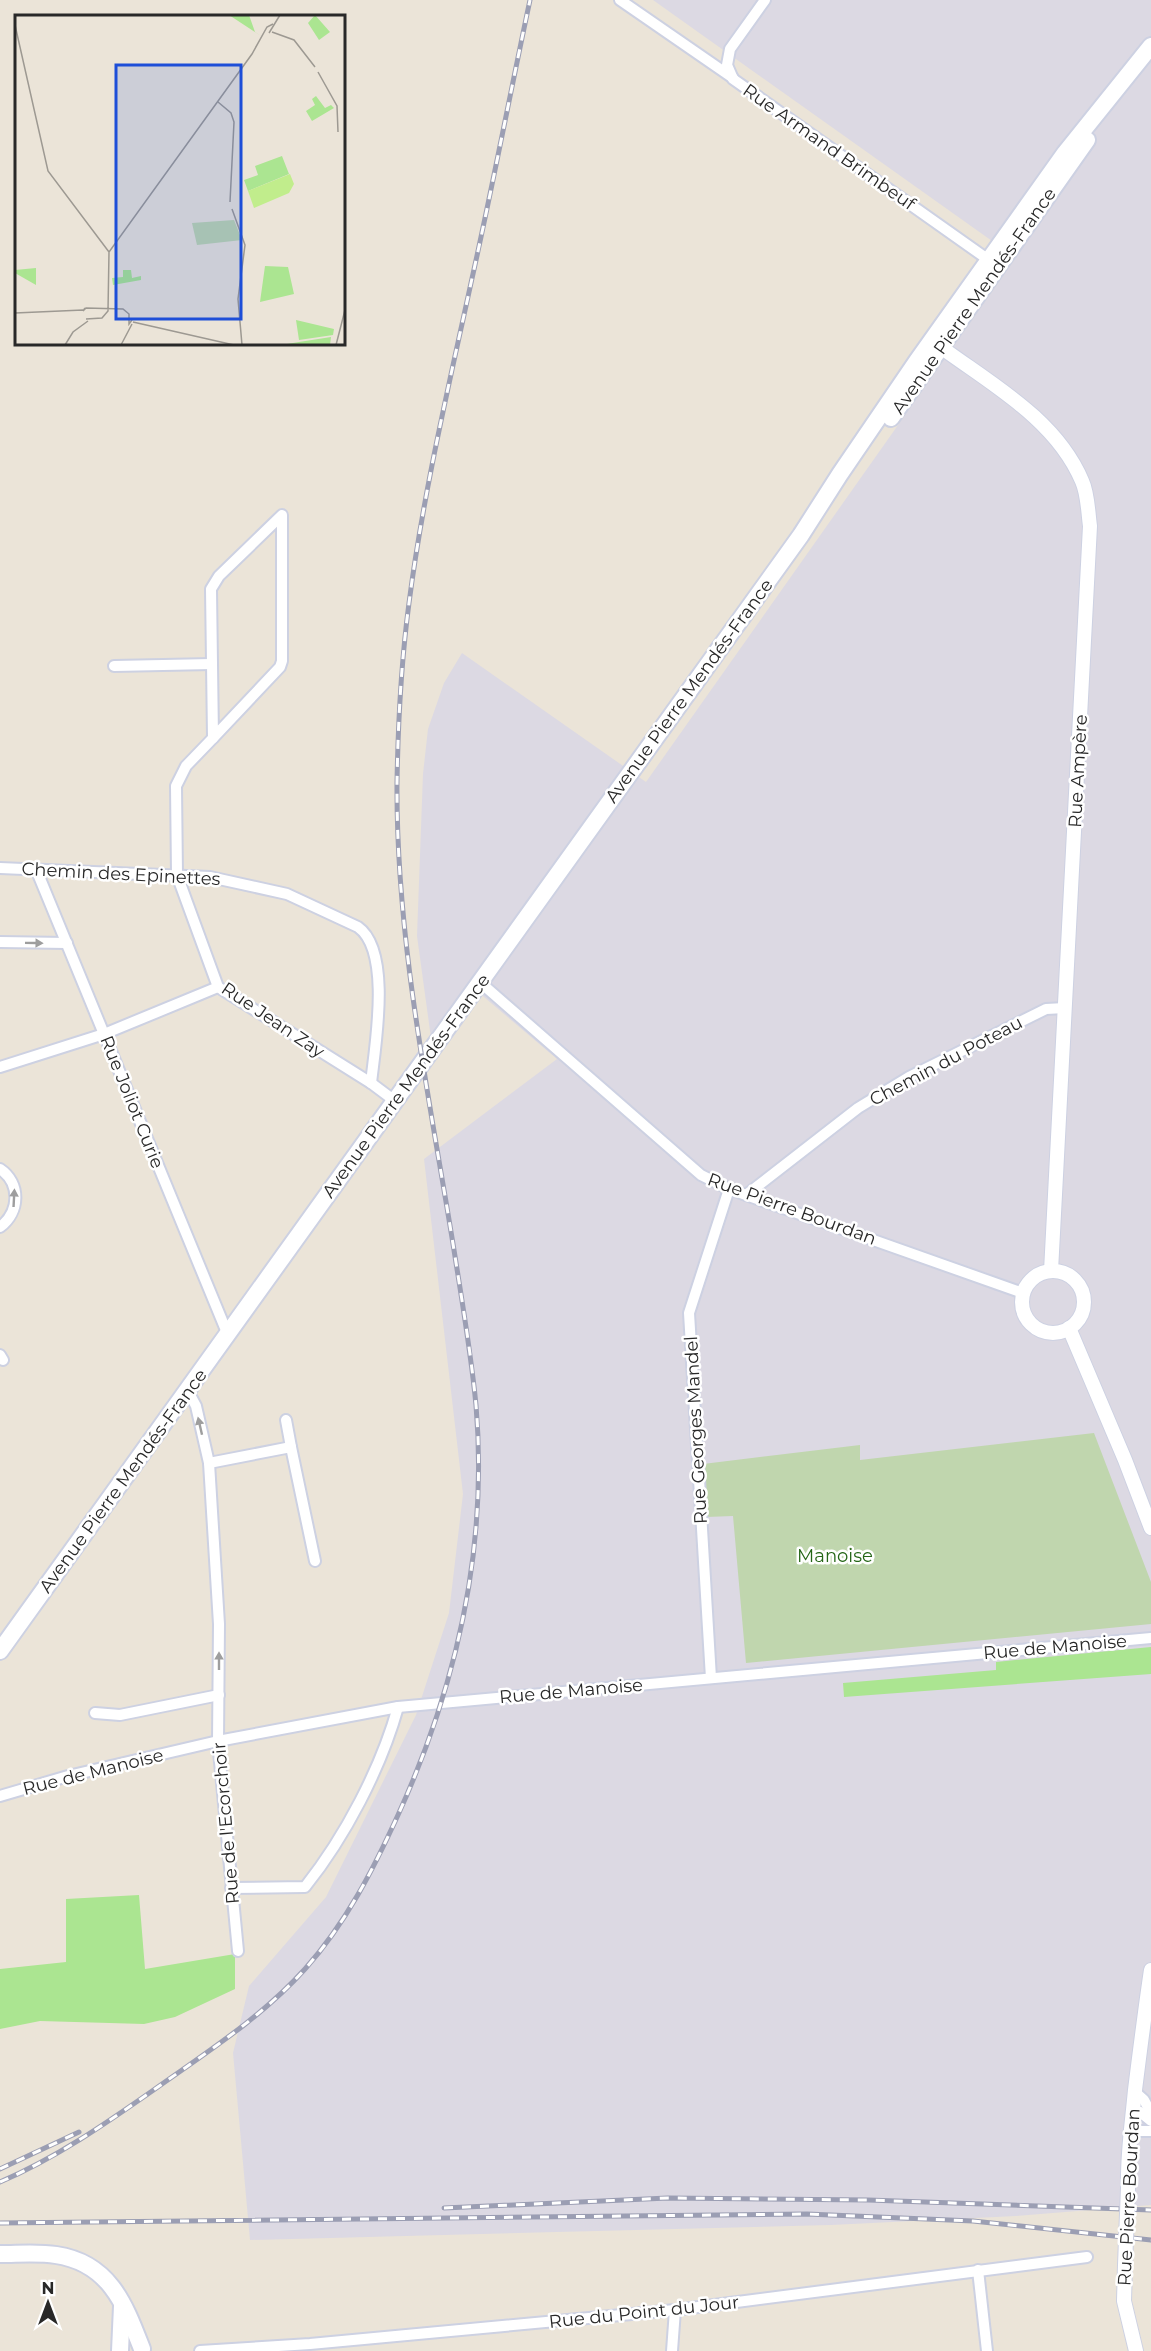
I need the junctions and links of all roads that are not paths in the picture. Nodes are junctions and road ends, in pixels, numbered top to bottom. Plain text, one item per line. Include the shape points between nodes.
1 (620, 0) edge
2 (765, 0) edge
3 (1151, 46) edge
4 (733, 79) junction
5 (994, 264) junction
6 (935, 347) junction
7 (212, 664) junction
8 (114, 666) dead end
9 (213, 738) junction
10 (0, 868) edge
11 (36, 869) junction
12 (177, 875) junction
13 (0, 942) edge
14 (67, 943) junction
15 (480, 983) junction
16 (218, 987) junction
17 (1065, 1008) junction
18 (104, 1034) junction
19 (0, 1067) edge
20 (370, 1083) junction
21 (395, 1101) junction
22 (0, 1168) edge
23 (729, 1189) junction
24 (746, 1195) junction
25 (0, 1227) edge
26 (1051, 1271) junction
27 (1023, 1293) junction
28 (1069, 1328) junction
29 (228, 1335) junction
30 (188, 1391) junction
31 (286, 1420) dead end
32 (291, 1447) junction
33 (209, 1463) junction
34 (1151, 1528) edge
35 (315, 1561) dead end
36 (1151, 1638) edge
37 (0, 1652) edge
38 (711, 1678) junction
39 (219, 1695) junction
40 (398, 1707) junction
41 (94, 1713) dead end
42 (218, 1741) junction
43 (0, 1796) edge
44 (231, 1888) junction
45 (238, 1951) dead end
46 (1151, 1970) edge
47 (1135, 2092) junction
48 (1133, 2111) junction
49 (1151, 2113) edge
50 (1151, 2121) edge
51 (1131, 2131) junction
52 (1151, 2131) edge
53 (0, 2254) edge
54 (1087, 2257) dead end
55 (978, 2270) junction
56 (123, 2302) junction
57 (675, 2310) junction
58 (147, 2350) edge
59 (121, 2351) edge
60 (200, 2351) edge
61 (672, 2351) edge
62 (987, 2351) edge
63 (1136, 2351) edge

1 - 4 street
2 - 4 street, Rue Armand Brimbeuf via 730,49 727,65
3 - 5 main road, Avenue Pierre Mendés-France via 1076,158
4 - 5 street, Rue Armand Brimbeuf
5 - 6 main road, Avenue Pierre Mendés-France
6 - 15 main road, Avenue Pierre Mendés-France via 847,479 812,520
6 - 17 street, Rue Ampère via 1029,411 1064,447 1083,483 1090,526
7 - 8 street
7 - 9 street
7 - 9 street, Rue Jean Zay via 213,584 282,515 282,661
9 - 12 street, Rue Jean Zay via 186,766 176,786
10 - 11 street, Chemin des Epinettes
11 - 12 street, Chemin des Epinettes
11 - 14 street, Rue Joliot Curie
12 - 16 street, Rue Jean Zay
12 - 20 street, Chemin des Epinettes via 210,877 287,894 367,933 372,942 380,994
13 -> 14 street
14 - 18 street, Rue Joliot Curie
15 - 21 main road, Avenue Pierre Mendés-France
15 - 23 street, Rue Pierre Bourdan via 700,1175
16 - 18 street
16 - 20 street, Rue Jean Zay
17 - 24 street, Chemin du Poteau via 1046,1009 909,1077 858,1108
17 - 26 street, Rue Ampère
18 - 19 street
18 - 29 street, Rue Joliot Curie
20 - 21 street, Rue Jean Zay
21 - 29 main road, Avenue Pierre Mendés-France
25 -> 22 street via 10,1218 16,1193 10,1177
23 - 24 street, Rue Pierre Bourdan
23 - 38 street, Rue Georges Mandel via 689,1313
24 - 27 street, Rue Pierre Bourdan
26 - 27 street via 1036,1276
26 - 28 street via 1071,1276 1083,1296 1080,1316
27 - 28 street via 1024,1311 1034,1326 1051,1332
28 - 34 street
29 - 30 main road, Avenue Pierre Mendés-France
33 -> 30 street, Rue de l'Ecorchoir via 196,1406
30 - 37 main road, Avenue Pierre Mendés-France
31 - 32 street
32 - 33 street
32 - 35 street
39 -> 33 street, Rue de l'Ecorchoir via 219,1624
36 - 38 street, Rue de Manoise
38 - 40 street, Rue de Manoise
39 - 41 street via 120,1715
39 - 42 street, Rue de l'Ecorchoir
40 - 42 street, Rue de Manoise
40 - 44 street via 382,1754 352,1813 305,1887
42 - 43 street, Rue de Manoise
42 - 44 street, Rue de l'Ecorchoir
44 - 45 street, Rue de l'Ecorchoir
46 - 47 street, Rue Pierre Bourdan
47 - 48 street, Rue Pierre Bourdan
47 - 49 street
48 - 50 street
48 - 51 street, Rue Pierre Bourdan
51 - 52 street
51 - 63 street, Rue Pierre Bourdan, bridge via 1124,2301
53 - 56 main road via 47,2254 75,2260 104,2276
54 - 55 street, Rue du Point du Jour
55 - 57 street, Rue du Point du Jour
55 - 62 street
56 - 58 main road
56 - 59 main road
57 - 60 street, Rue du Point du Jour
57 - 61 street
58 - 59 main road

